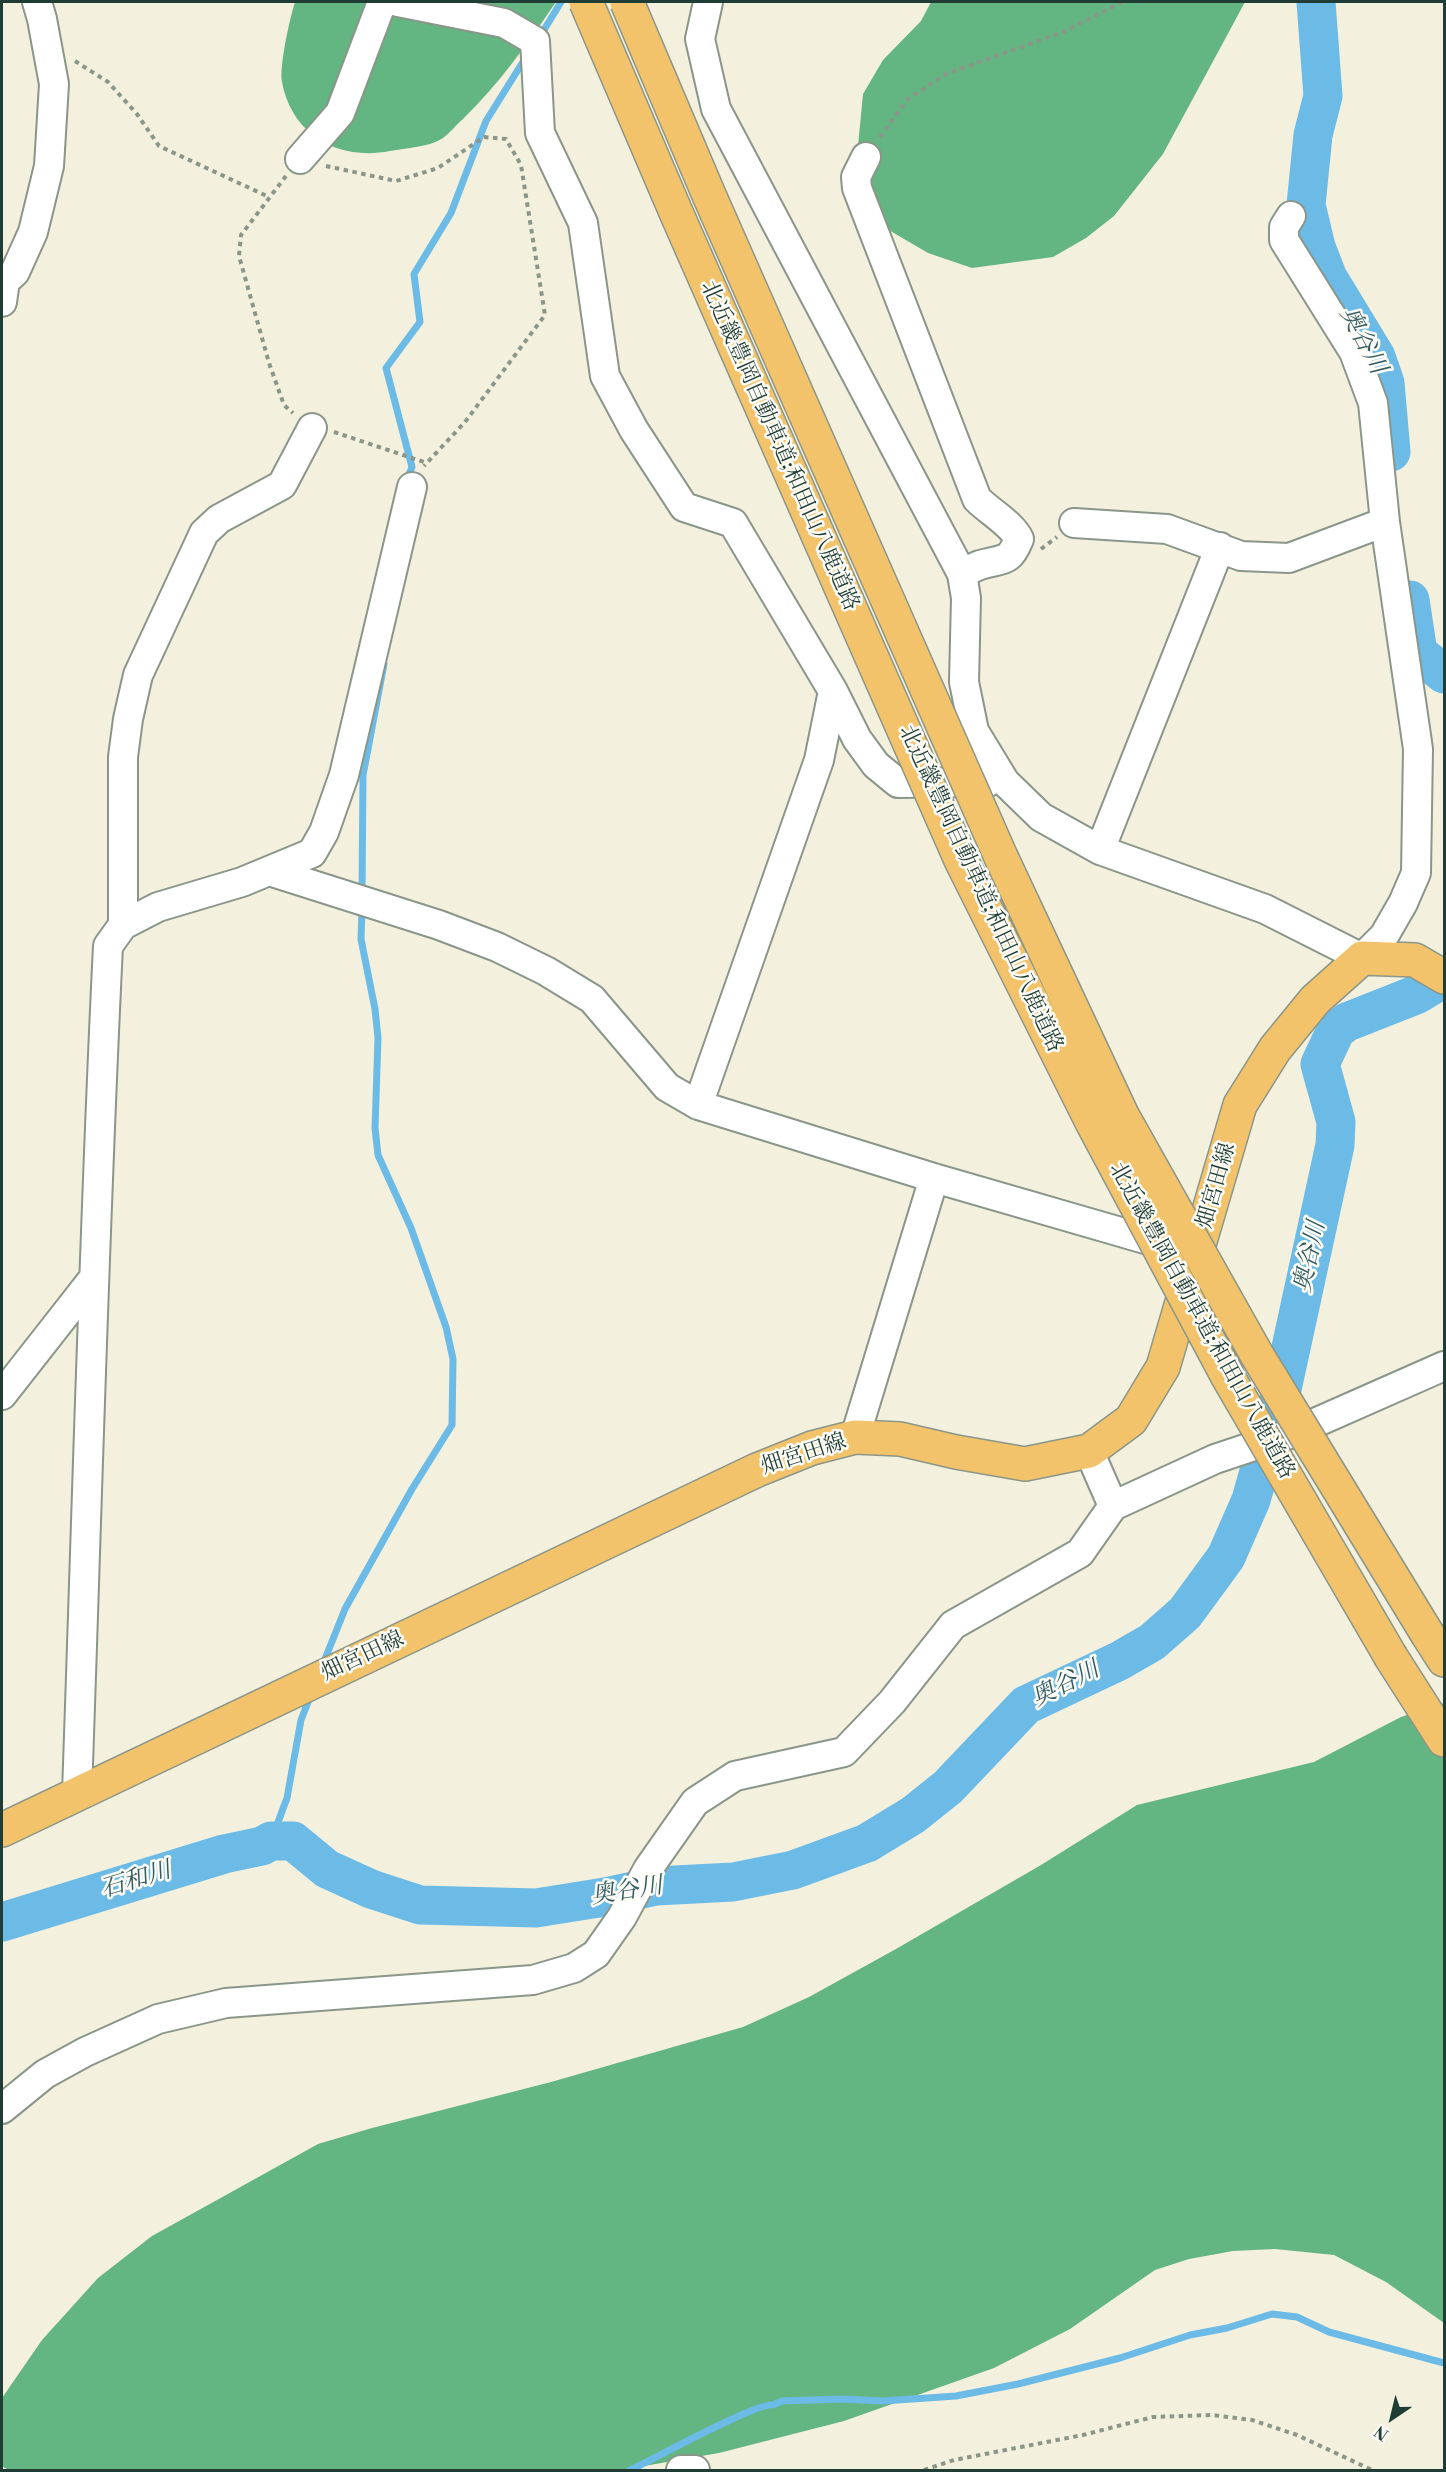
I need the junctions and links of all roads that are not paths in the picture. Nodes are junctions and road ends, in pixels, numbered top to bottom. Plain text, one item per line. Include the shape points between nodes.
1 (37, 2) edge
2 (382, 2) edge
3 (398, 2) edge
4 (586, 2) edge
5 (627, 2) edge
6 (708, 2) edge
7 (866, 157) road end
8 (300, 159) road end
9 (1291, 216) dead end
10 (3, 288) edge
11 (312, 428) road end
12 (412, 487) dead end
13 (1385, 522) junction
14 (1074, 524) dead end
15 (1220, 547) junction
16 (962, 573) junction
17 (833, 691) junction
18 (1005, 782) junction
19 (1100, 850) junction
20 (269, 870) junction
21 (123, 925) junction
22 (1362, 958) junction
23 (1442, 975) edge
24 (698, 1105) junction
25 (934, 1178) junction
26 (1197, 1254) junction
27 (93, 1279) junction
28 (1444, 1366) edge
29 (2, 1395) edge
30 (855, 1437) junction
31 (1089, 1451) junction
32 (1113, 1506) junction
33 (1436, 1647) edge
34 (1444, 1740) edge
35 (77, 1793) junction
36 (2, 1830) edge
37 (2, 2109) edge
38 (681, 2470) edge
39 (695, 2470) edge

1 - 10 street via 54,84 49,166 33,232 15,272
2 - 8 street via 340,113
3 - 17 street via 504,23 535,41 540,133 584,223 605,375 634,430 684,507 733,523
4 - 34 main road, 北近畿豊岡自動車道;和田山八鹿道路, bridge via 961,860 1092,1122 1228,1377 1391,1657
5 - 33 main road, 北近畿豊岡自動車道;和田山八鹿道路, bridge via 1001,858 1122,1115 1257,1355
6 - 16 street via 700,39 716,108
7 - 16 street via 856,177 858,188 977,498 1015,530 1019,539 1005,561 979,565
9 - 13 street via 1284,227 1284,240 1354,352 1373,403
11 - 21 street via 282,485 219,519 204,533 138,675 123,757
12 - 20 street via 344,775 324,832 312,853
13 - 15 street via 1289,558 1241,556
13 - 22 street via 1418,748 1416,873 1384,936
14 - 15 street via 1167,529
15 - 19 street
16 - 18 street via 966,598 964,682 974,731
17 - 18 street via 857,739 876,765 898,783
17 - 24 street via 819,760
18 - 19 street via 1041,818
19 - 22 street via 1265,909
20 - 21 street via 158,907
20 - 24 street via 439,925 546,971 592,999 667,1087
21 - 27 street via 108,946
22 - 23 main road via 1415,960
22 - 26 main road, 畑宮田線 via 1301,1016 1240,1105
24 - 25 street
25 - 26 street
25 - 30 street
26 - 31 main road, 畑宮田線 via 1163,1367 1131,1420
27 - 29 street
27 - 35 street
28 - 32 street via 1290,1434 1215,1459
30 - 31 main road, 畑宮田線 via 900,1439 1025,1464
30 - 35 main road, 畑宮田線 via 812,1448 757,1470
31 - 32 street
32 - 37 street via 1080,1553 953,1625 892,1702 844,1752 735,1776 695,1802 596,1954 574,1968 533,1980 226,2003 158,2019 45,2074
35 - 36 main road, 畑宮田線
38 - 39 street

